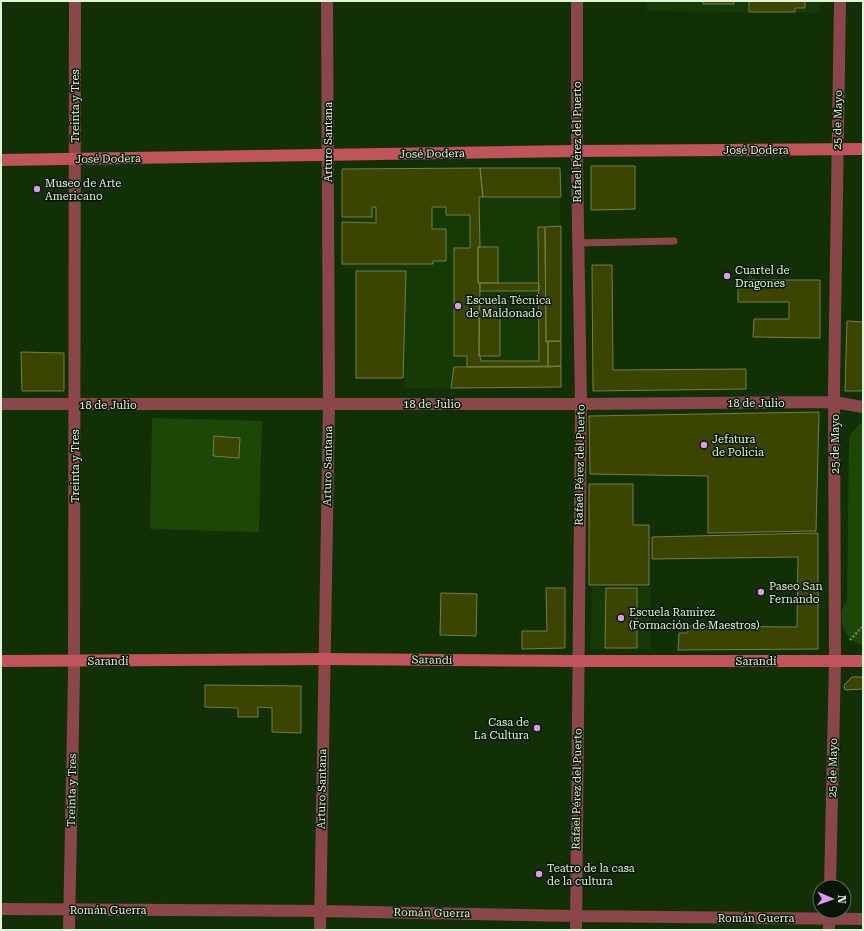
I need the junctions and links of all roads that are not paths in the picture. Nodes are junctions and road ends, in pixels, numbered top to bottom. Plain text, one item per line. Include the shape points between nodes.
1 (75, 1) edge
2 (327, 1) edge
3 (577, 1) edge
4 (840, 1) edge
5 (837, 149) junction
6 (863, 149) edge
7 (576, 151) junction
8 (328, 156) junction
9 (75, 159) junction
10 (1, 160) edge
11 (674, 241) dead end
12 (578, 243) junction
13 (834, 402) junction
14 (1, 404) edge
15 (329, 404) junction
16 (581, 404) junction
17 (75, 405) junction
18 (863, 408) edge
19 (324, 659) junction
20 (1, 660) edge
21 (74, 661) junction
22 (578, 661) junction
23 (835, 661) junction
24 (863, 661) edge
25 (830, 879) edge
26 (1, 909) edge
27 (70, 910) junction
28 (320, 911) junction
29 (576, 916) junction
30 (863, 919) edge
31 (829, 920) edge
32 (69, 930) edge
33 (320, 930) edge
34 (576, 930) edge

1 - 9 street, Treinta y Tres
2 - 8 street, Arturo Santana
3 - 7 street, Rafael Pérez del Puerto
4 - 5 street, 25 de Mayo
5 - 6 street, José Dodera
5 - 7 street, José Dodera
5 - 13 street, 25 de Mayo
7 - 8 street, José Dodera
7 - 12 street, Rafael Pérez del Puerto
8 - 9 street, José Dodera
8 - 15 street, Arturo Santana
9 - 10 street, José Dodera
9 - 17 street, Treinta y Tres
11 - 12 lane
12 - 16 street, Rafael Pérez del Puerto
13 - 16 street, 18 de Julio
13 - 18 street, 18 de Julio
13 - 23 street, 25 de Mayo
14 - 17 street, 18 de Julio
15 - 16 street, 18 de Julio
15 - 17 street, 18 de Julio
15 - 19 street, Arturo Santana
16 - 22 street, Rafael Pérez del Puerto
17 - 21 street, Treinta y Tres
19 - 21 street, Sarandí
19 - 22 street, Sarandí
19 - 28 street, Arturo Santana
20 - 21 street, Sarandí
21 - 27 street, Treinta y Tres
22 - 23 street, Sarandí
22 - 29 street, Rafael Pérez del Puerto
23 - 24 street, Sarandí
23 - 25 street, 25 de Mayo
26 - 27 street, Román Guerra
27 - 28 street, Román Guerra
27 - 32 street, Treinta y Tres
28 - 29 street, Román Guerra
28 - 33 street, Arturo Santana
29 - 31 street, Román Guerra
29 - 34 street, Rafael Pérez del Puerto
30 - 31 street, Román Guerra

